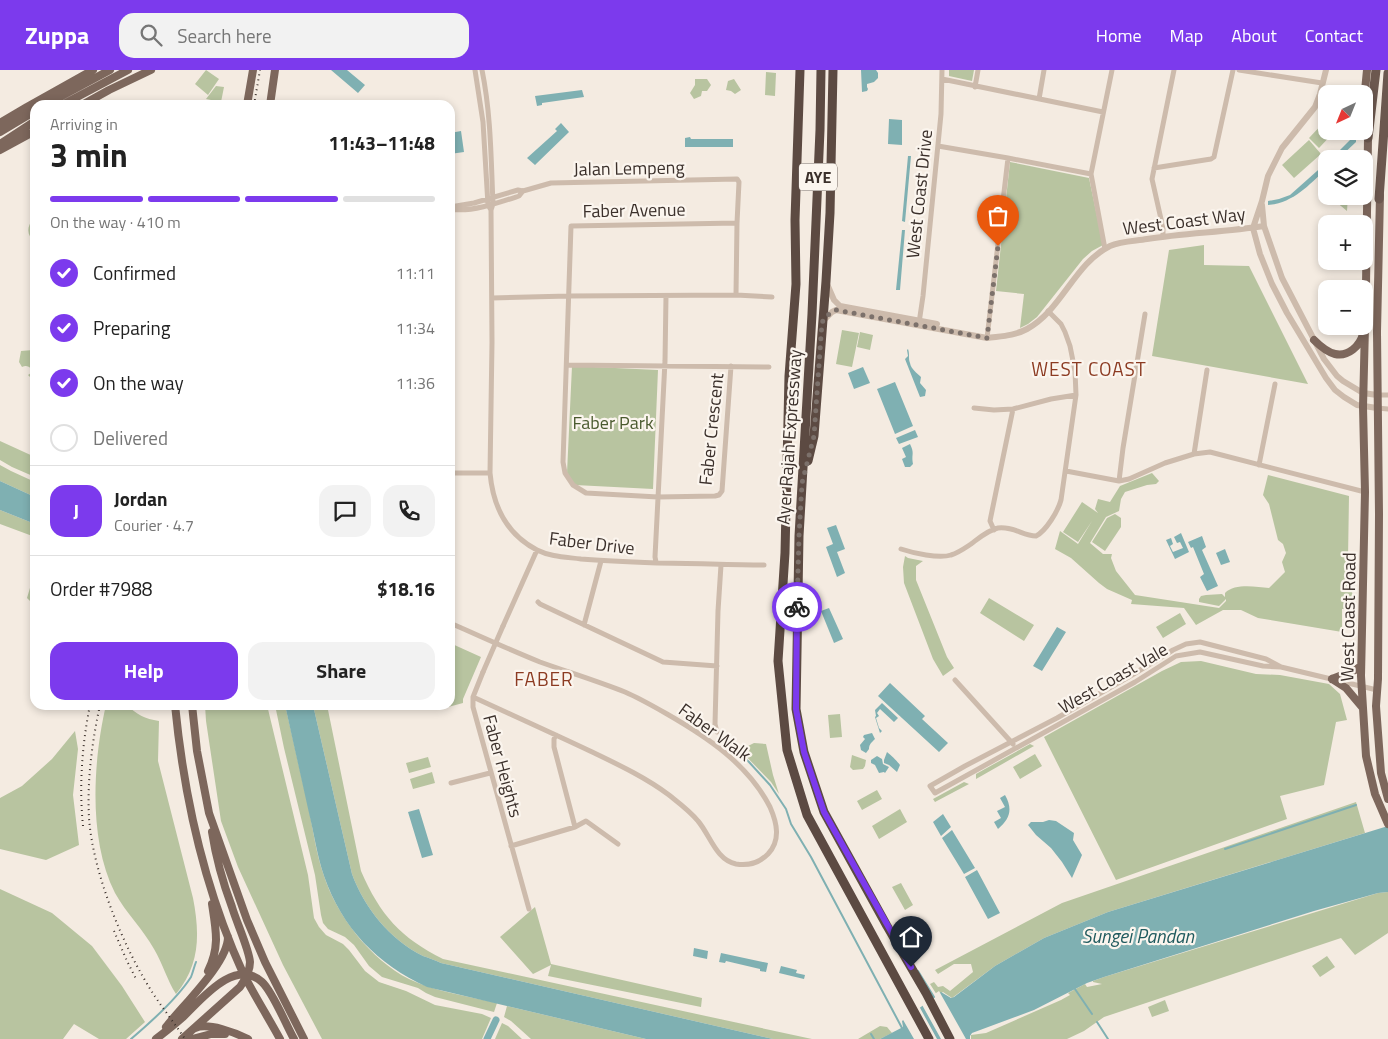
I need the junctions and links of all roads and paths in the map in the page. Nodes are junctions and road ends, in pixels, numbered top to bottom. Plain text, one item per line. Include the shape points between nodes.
1 (93, 70) edge
2 (110, 70) edge
3 (128, 70) edge
4 (151, 70) edge
5 (248, 70) edge
6 (253, 70) edge
7 (276, 70) edge
8 (475, 70) edge
9 (482, 70) edge
10 (800, 70) edge
11 (821, 70) edge
12 (833, 70) edge
13 (942, 70) edge
14 (978, 70) edge
15 (1044, 70) edge
16 (1112, 70) edge
17 (1174, 70) edge
18 (1233, 70) edge
19 (1240, 70) edge
20 (1326, 70) edge
21 (1367, 70) edge
22 (1376, 70) edge
23 (1388, 73) edge
24 (942, 79) junction
25 (1322, 83) junction
26 (250, 85) junction
27 (1366, 85) edge
28 (975, 86) junction
29 (1373, 96) edge
30 (1038, 99) junction
31 (39, 100) edge
32 (54, 100) edge
33 (71, 100) edge
34 (92, 100) edge
35 (248, 100) edge
36 (271, 100) edge
37 (30, 105) edge
38 (1103, 112) junction
39 (30, 114) edge
40 (0, 123) edge
41 (30, 124) edge
42 (1388, 131) edge
43 (0, 132) edge
44 (30, 134) edge
45 (1368, 140) edge
46 (0, 144) edge
47 (938, 146) junction
48 (0, 150) edge
49 (1008, 158) junction
50 (1154, 168) junction
51 (1091, 174) junction
52 (1379, 199) junction
53 (1262, 201) junction
54 (491, 203) junction
55 (455, 206) edge
56 (737, 223) junction
57 (1264, 226) junction
58 (1253, 228) junction
59 (1163, 236) junction
60 (1105, 249) junction
61 (1366, 280) edge
62 (826, 281) junction
63 (736, 295) junction
64 (569, 296) junction
65 (666, 296) junction
66 (772, 297) dead end
67 (492, 298) junction
68 (1048, 311) junction
69 (1145, 314) dead end
70 (822, 322) junction
71 (919, 322) junction
72 (1362, 335) edge
73 (1365, 335) edge
74 (989, 336) junction
75 (1314, 340) junction
76 (567, 365) junction
77 (731, 366) junction
78 (664, 367) junction
79 (769, 367) dead end
80 (1207, 370) dead end
81 (1275, 384) dead end
82 (1363, 393) junction
83 (1377, 394) junction
84 (1076, 395) junction
85 (1388, 395) edge
86 (1363, 407) junction
87 (974, 408) dead end
88 (1377, 408) junction
89 (1388, 409) edge
90 (1013, 410) junction
91 (1194, 454) junction
92 (1259, 465) junction
93 (1066, 471) junction
94 (490, 472) junction
95 (455, 473) edge
96 (1119, 481) junction
97 (802, 483) junction
98 (1366, 492) junction
99 (658, 497) junction
100 (994, 530) junction
101 (901, 549) dead end
102 (537, 550) junction
103 (601, 561) junction
104 (656, 562) junction
105 (721, 565) junction
106 (764, 565) dead end
107 (538, 602) dead end
108 (455, 625) edge
109 (584, 625) junction
110 (717, 666) junction
111 (1281, 666) junction
112 (1361, 666) junction
113 (1332, 679) junction
114 (954, 680) dead end
115 (1362, 686) junction
116 (1378, 690) junction
117 (473, 697) junction
118 (1362, 707) junction
119 (177, 710) edge
120 (192, 710) edge
121 (717, 732) dead end
122 (556, 735) junction
123 (1011, 742) junction
124 (1017, 748) junction
125 (965, 766) junction
126 (490, 773) junction
127 (969, 773) junction
128 (451, 783) dead end
129 (1388, 799) edge
130 (209, 813) junction
131 (1388, 823) edge
132 (576, 827) junction
133 (618, 844) dead end
134 (511, 846) junction
135 (209, 885) junction
136 (530, 909) dead end
137 (228, 936) junction
138 (246, 975) junction
139 (197, 991) junction
140 (191, 1035) edge
141 (156, 1039) edge
142 (182, 1039) edge
143 (244, 1039) edge
144 (248, 1039) edge
145 (280, 1039) edge
146 (294, 1039) edge
147 (304, 1039) edge
148 (929, 1039) edge
149 (950, 1039) edge

1 - 31 main road
2 - 32 main road
3 - 33 main road
4 - 34 main road
5 - 26 main road
6 - 26 main road
7 - 36 main road
8 - 54 street
9 - 54 street via 490,132
10 - 148 highway, Ayer Rajah Expressway / AYE via 796,284 778,661 787,750 807,815
11 - 97 highway, Ayer Rajah Expressway / AYE
12 - 62 highway
13 - 24 street, West Coast Drive
14 - 28 street
15 - 30 street
16 - 38 street
17 - 50 street
18 - 50 street via 1214,157
19 - 25 street
20 - 25 street
21 - 27 main road, West Coast Road
22 - 29 highway
23 - 52 highway
24 - 28 street
24 - 47 street, West Coast Drive
25 - 53 street via 1314,107 1277,157
26 - 35 main road
28 - 30 street
30 - 38 street
37 - 40 main road
38 - 51 street
39 - 43 main road
41 - 46 main road
42 - 52 main road, West Coast Road
44 - 48 main road
45 - 61 main road, West Coast Road
47 - 49 street
47 - 71 street, West Coast Drive
49 - 51 street
49 - 74 street
50 - 59 street via 1152,179
51 - 60 street
52 - 83 main road, West Coast Road
53 - 57 street
53 - 58 street
54 - 55 street, Jalan Lempeng
54 - 56 street, Jalan Lempeng via 518,190 551,183 738,180
54 - 67 street, Faber Drive
56 - 63 street
56 - 64 street, Faber Avenue via 572,225
57 - 58 street, West Coast Way
57 - 75 street via 1282,278
58 - 59 street, West Coast Way
58 - 86 street via 1272,284 1319,366 1335,390
59 - 60 street, West Coast Way via 1120,243
60 - 68 street, West Coast Way via 1082,269
62 - 70 highway
62 - 71 street, West Coast Way via 840,306
63 - 65 street
63 - 66 street
64 - 65 street
64 - 67 street
64 - 76 street
65 - 78 street
67 - 94 street, Faber Drive
68 - 74 street, West Coast Way via 1021,332
68 - 84 street via 1061,324 1068,339
69 - 96 street
70 - 71 street, West Coast Way via 836,310
70 - 97 highway via 814,436
71 - 74 street, West Coast Way
72 - 75 main road via 1358,346 1341,355 1329,352
73 - 82 main road, West Coast Road
75 - 82 street via 1337,376
76 - 78 street, Faber Crescent
76 - 99 street via 563,462 565,473 573,485 586,492
77 - 78 street, Faber Crescent
77 - 79 street, Faber Crescent
77 - 99 street, Faber Crescent via 722,491 715,496
78 - 99 street
80 - 91 street
81 - 92 street
82 - 83 street
82 - 86 main road, West Coast Road
83 - 85 street
83 - 88 main road, West Coast Road
84 - 90 street
84 - 93 street
86 - 88 street
86 - 98 main road, West Coast Road
87 - 90 street
88 - 89 street
88 - 116 main road, West Coast Road
90 - 100 street via 990,516
91 - 92 street via 1210,452
91 - 96 street
92 - 98 street
93 - 96 street
93 - 100 street via 1059,506 1040,534 1032,536 1012,528
94 - 95 street
94 - 102 street, Faber Drive via 491,489 499,511 512,530
97 - 149 highway, Ayer Rajah Expressway / AYE via 796,709 804,752 824,812
98 - 112 main road, West Coast Road
99 - 104 street
100 - 101 street via 950,556
102 - 103 street, Faber Drive via 560,557
102 - 117 street, Faber Heights, bridge
103 - 104 street, Faber Drive
103 - 109 street
104 - 105 street, Faber Drive
105 - 106 street, Faber Drive
105 - 110 street
107 - 109 street
108 - 122 street, Faber Walk via 538,661 626,692 684,724 735,761 758,786 776,824 776,843 757,862 734,864 721,856 686,808 663,791 613,762
109 - 110 street via 663,662
110 - 121 street
111 - 113 street, West Coast Vale
111 - 123 street, West Coast Vale via 1200,642 1186,644
111 - 124 street, West Coast Vale via 1263,666 1200,652 1176,656
112 - 113 main road
112 - 115 main road, West Coast Road
113 - 115 street, West Coast Vale
113 - 118 main road via 1346,688
114 - 123 street
115 - 116 street, West Coast Vale
115 - 118 main road, West Coast Road
116 - 129 main road, West Coast Road via 1376,706 1381,773
117 - 122 street, Faber Walk
117 - 126 street, Faber Heights via 472,707
118 - 131 main road, West Coast Road via 1366,756 1375,794
119 - 135 main road via 185,784
120 - 130 main road via 196,751
122 - 132 street via 554,747
123 - 124 street
123 - 125 street, West Coast Vale
124 - 127 street, West Coast Vale
125 - 127 street
125 - 127 street, West Coast Vale via 930,785 933,791
126 - 128 street
126 - 134 street, Faber Heights
130 - 138 main road via 222,878 250,961
130 - 147 main road via 265,962
132 - 133 street via 587,821
132 - 134 street
134 - 136 street, Faber Heights
135 - 137 main road
135 - 139 main road via 217,933 216,950
137 - 138 main road
137 - 139 main road via 226,951
138 - 140 main road via 240,987
138 - 141 main road via 221,982
138 - 145 main road
138 - 146 main road via 266,987
139 - 141 main road
140 - 142 main road
140 - 143 main road via 217,1034
140 - 144 main road via 203,1026

